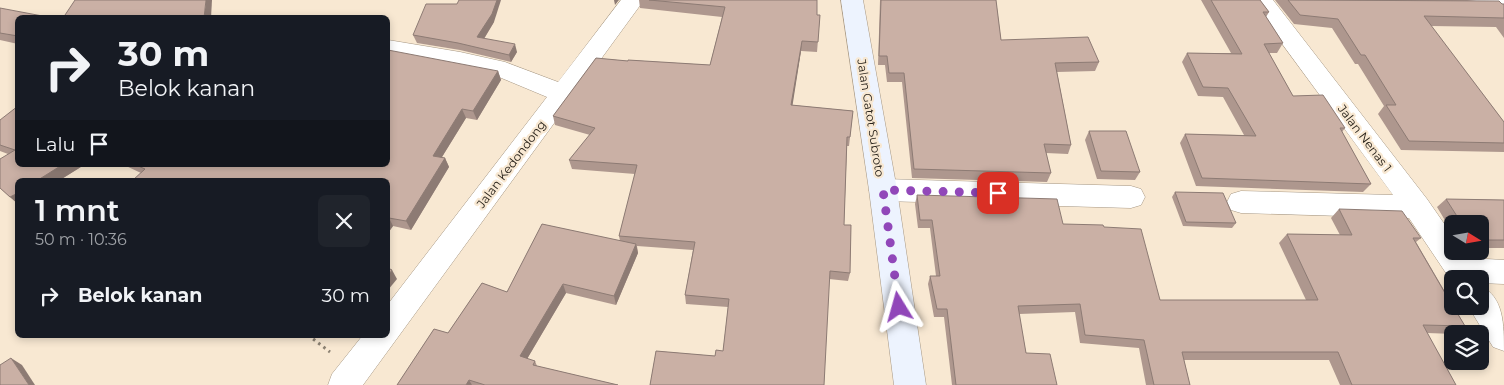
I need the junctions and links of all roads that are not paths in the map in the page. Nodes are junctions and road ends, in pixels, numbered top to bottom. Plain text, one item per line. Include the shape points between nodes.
1 (634, 0) edge
2 (852, 0) edge
3 (1261, 0) edge
4 (1443, 0) edge
5 (1504, 1) edge
6 (390, 48) edge
7 (563, 94) junction
8 (883, 190) junction
9 (1131, 197) dead end
10 (1241, 202) dead end
11 (1417, 207) junction
12 (1461, 270) edge
13 (1504, 272) edge
14 (1489, 273) edge
15 (1489, 313) edge
16 (390, 324) edge
17 (1504, 336) edge
18 (380, 338) edge
19 (344, 385) edge
20 (910, 385) edge

1 - 7 street, Jalan Kedondong
2 - 8 main road, Jalan Gatot Subroto
3 - 11 street, Jalan Nenas 1
4 - 5 street
6 - 7 street via 505,70
7 - 16 street, Jalan Kedondong
8 - 9 street
8 - 20 main road, Jalan Gatot Subroto
10 - 11 street
11 - 12 street, Jalan Nenas 1
13 - 14 street
15 - 17 street
18 - 19 street

